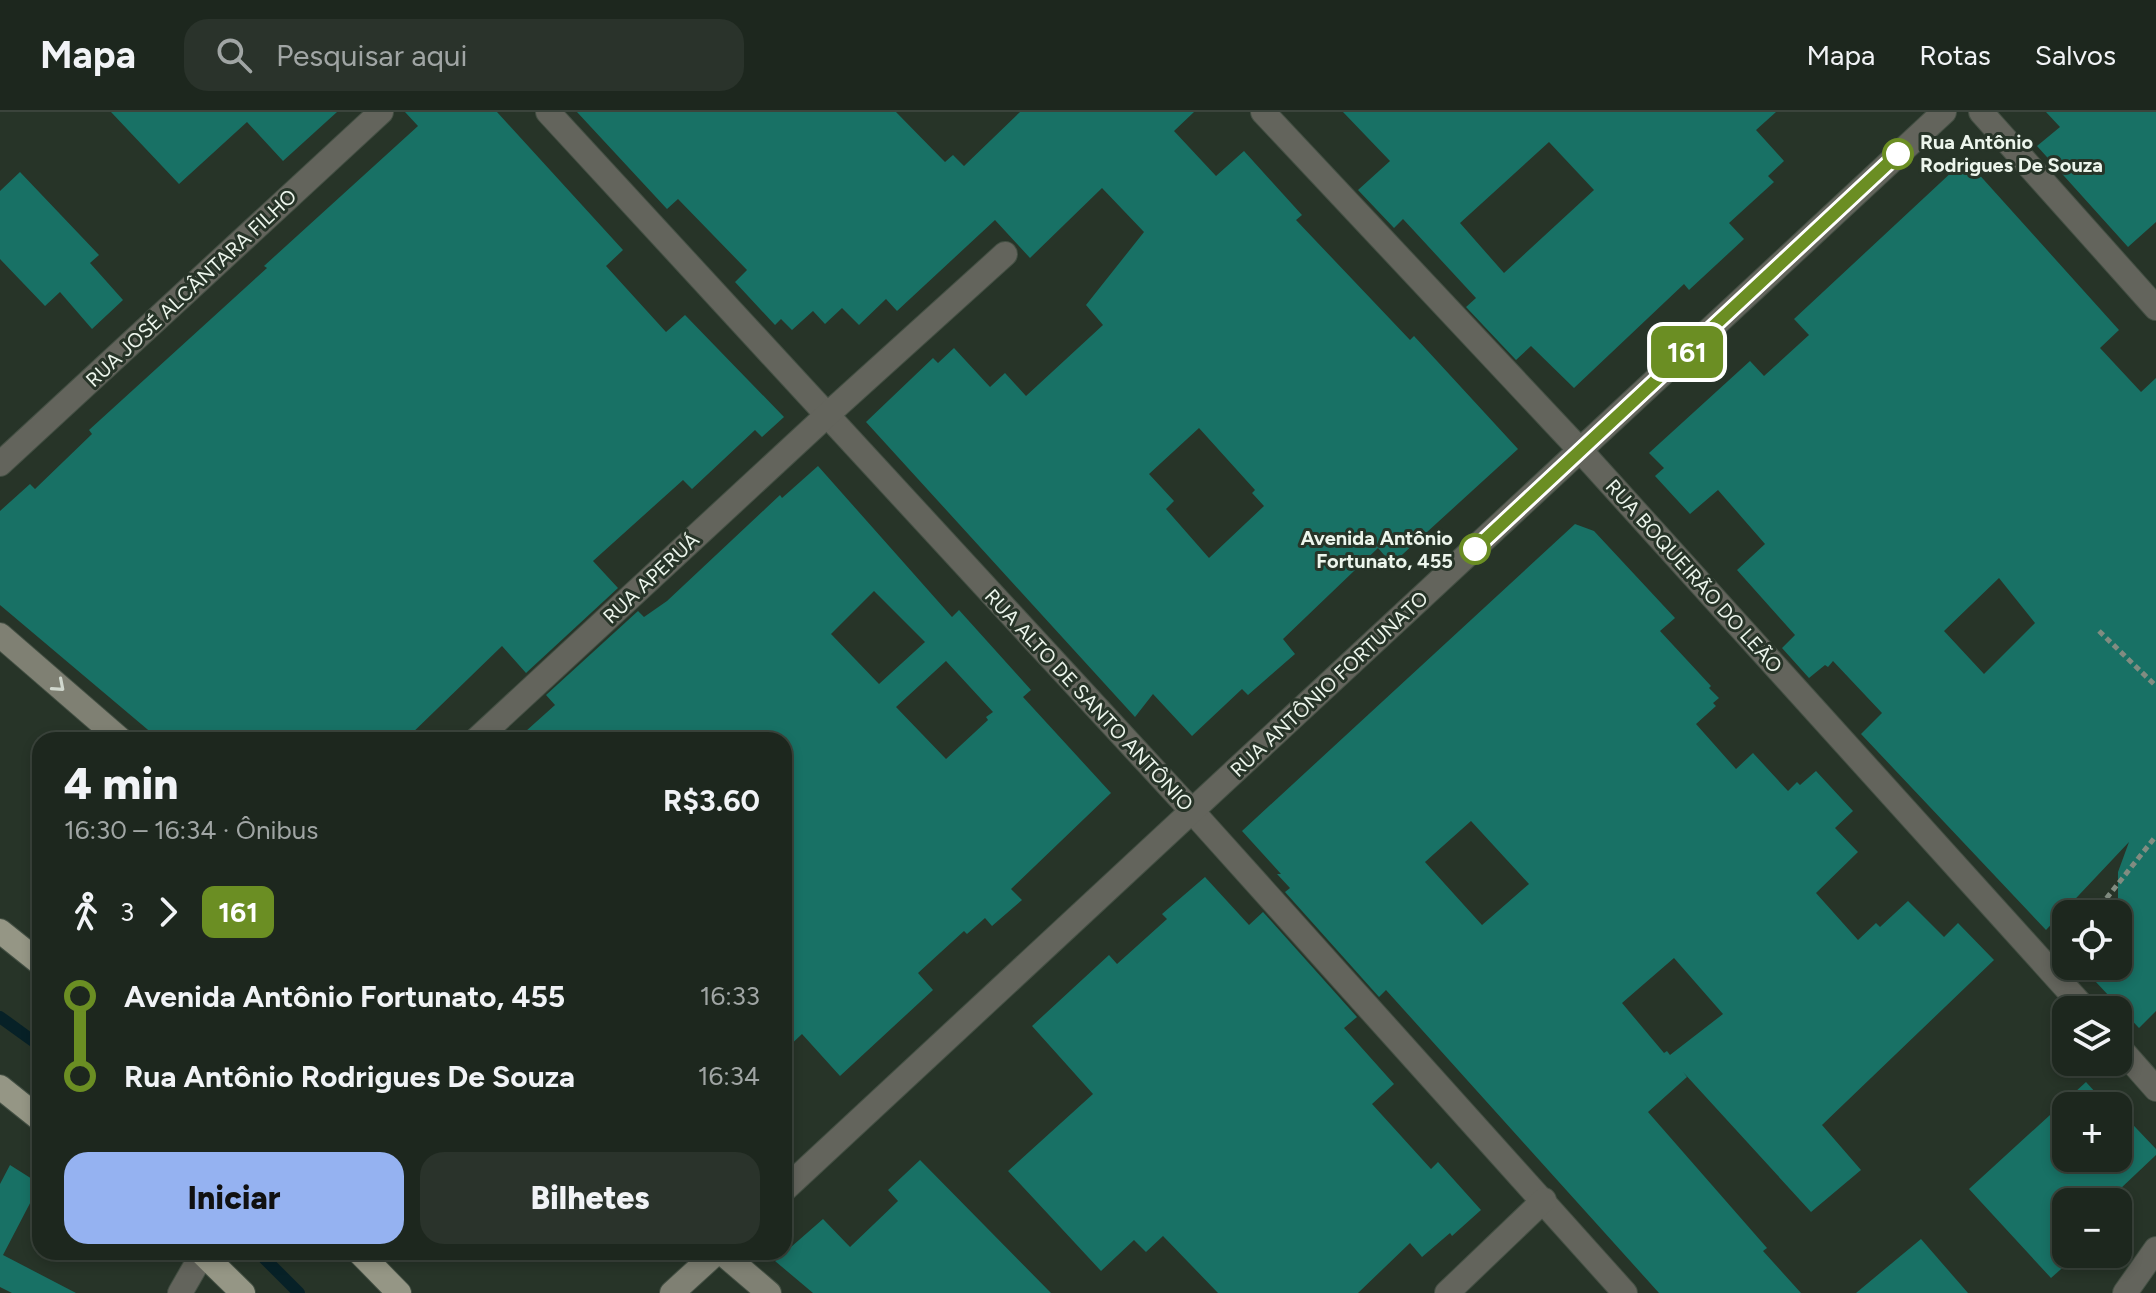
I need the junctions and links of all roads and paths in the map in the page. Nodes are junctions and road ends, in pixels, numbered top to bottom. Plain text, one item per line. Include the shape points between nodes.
1 (381, 112) edge
2 (548, 112) edge
3 (1263, 112) edge
4 (1944, 112) edge
5 (1981, 112) edge
6 (1005, 254) dead end
7 (2156, 308) edge
8 (826, 416) junction
9 (1581, 451) junction
10 (0, 464) edge
11 (2099, 631) dead end
12 (0, 635) edge
13 (2156, 686) edge
14 (112, 732) edge
15 (485, 732) edge
16 (1192, 811) junction
17 (2156, 836) edge
18 (2105, 900) edge
19 (0, 931) edge
20 (32, 957) edge
21 (2073, 996) edge
22 (2132, 1062) edge
23 (0, 1087) edge
24 (2156, 1089) edge
25 (32, 1113) edge
26 (792, 1183) edge
27 (1544, 1200) junction
28 (2156, 1249) edge
29 (198, 1260) edge
30 (209, 1260) edge
31 (367, 1260) edge
32 (710, 1260) edge
33 (729, 1260) edge
34 (180, 1293) edge
35 (243, 1293) edge
36 (399, 1293) edge
37 (672, 1293) edge
38 (769, 1293) edge
39 (1447, 1293) edge
40 (1625, 1293) edge
41 (2125, 1293) edge

1 - 10 street, RUA JOSÉ ALCÂNTARA FILHO
2 - 8 street, RUA ALTO DE SANTO ANTÔNIO
3 - 9 street, RUA BOQUEIRÃO DO LEÃO
4 - 9 street, RUA ANTÔNIO FORTUNATO
5 - 7 street
6 - 8 street, RUA APERUÁ
8 - 15 street, RUA APERUÁ
8 - 16 street, RUA ALTO DE SANTO ANTÔNIO
9 - 16 street, RUA ANTÔNIO FORTUNATO
9 - 21 street, RUA BOQUEIRÃO DO LEÃO
11 - 13 path
12 -> 14 street
16 - 26 street, RUA ANTÔNIO FORTUNATO
16 - 27 street, RUA ALTO DE SANTO ANTÔNIO
17 - 18 path
19 - 20 main road
22 - 24 street
23 - 25 main road
27 - 39 street
27 - 40 street, RUA ALTO DE SANTO ANTÔNIO
28 - 41 street
29 - 34 street
30 - 35 main road
31 - 36 main road
32 - 37 street
33 - 38 street

